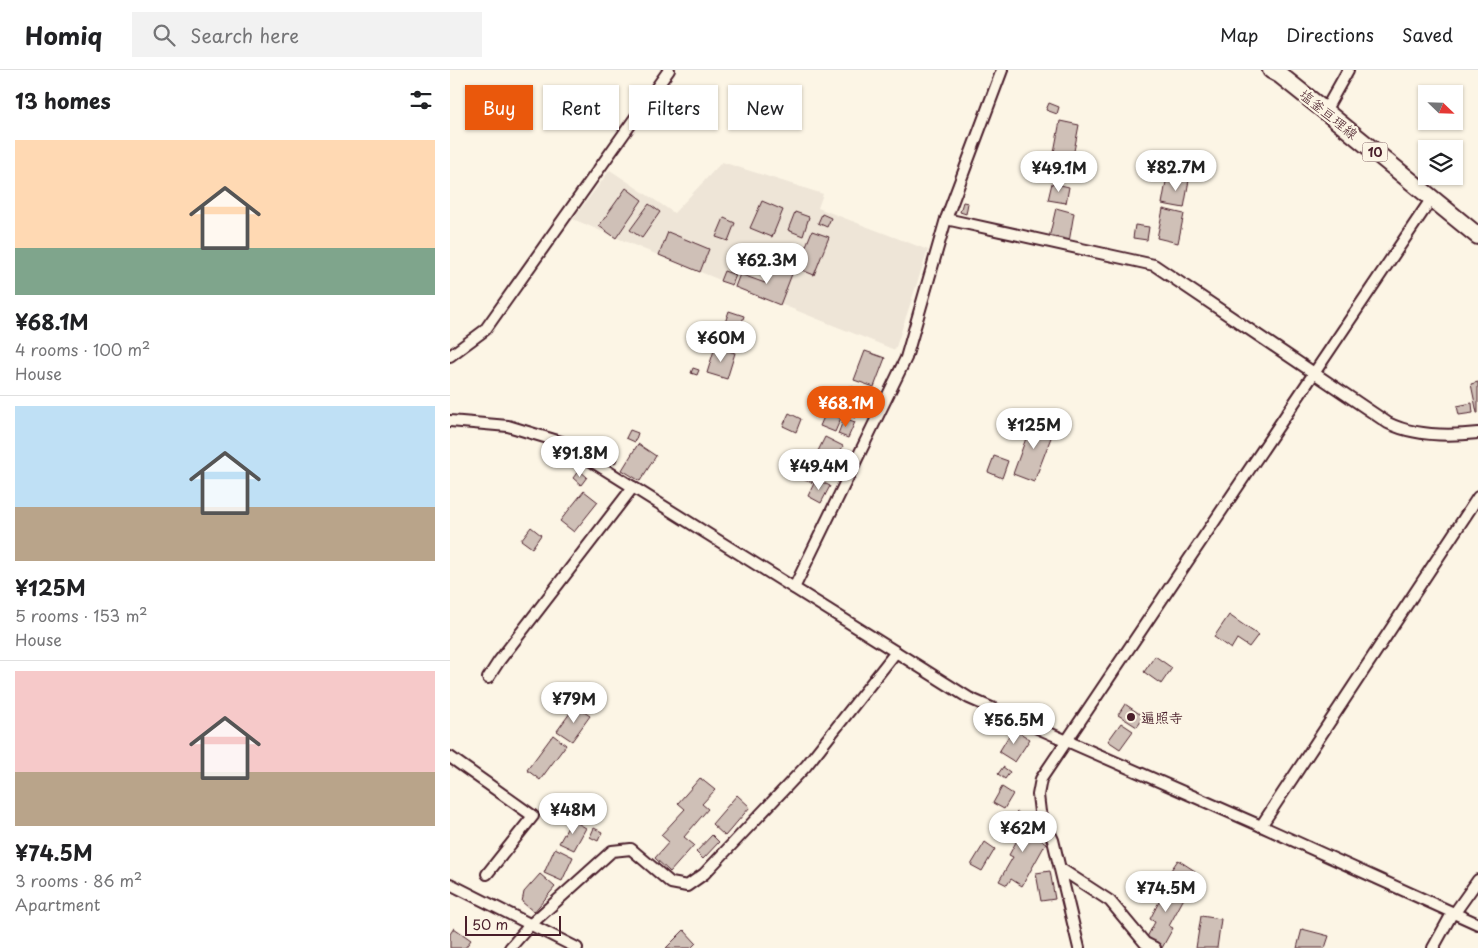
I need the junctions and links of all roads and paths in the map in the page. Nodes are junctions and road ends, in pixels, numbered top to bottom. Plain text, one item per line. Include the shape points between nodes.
1 (669, 70) edge
2 (1002, 70) edge
3 (1271, 70) edge
4 (1348, 70) edge
5 (1325, 111) junction
6 (1432, 198) junction
7 (946, 219) junction
8 (1478, 236) edge
9 (450, 356) edge
10 (1315, 373) junction
11 (450, 421) edge
12 (1478, 433) edge
13 (633, 487) junction
14 (1478, 497) edge
15 (794, 588) junction
16 (896, 652) junction
17 (488, 678) dead end
18 (1067, 741) junction
19 (450, 757) edge
20 (1261, 826) junction
21 (1061, 869) junction
22 (487, 874) dead end
23 (1478, 880) edge
24 (450, 884) edge
25 (1453, 912) junction
26 (1478, 924) edge
27 (530, 925) junction
28 (510, 948) edge
29 (577, 948) edge
30 (1079, 948) edge
31 (1155, 948) edge
32 (1433, 948) edge

1 - 9 street via 485,330
2 - 7 street
3 - 5 main road, 塩釜亘理線 / 10
4 - 5 street
5 - 6 main road, 塩釜亘理線 / 10
6 - 8 main road, 塩釜亘理線 / 10
6 - 10 street
7 - 10 street via 1154,265
7 - 15 street via 906,358
10 - 12 street via 1400,429 1436,434
10 - 18 street
11 - 13 street via 508,426 561,442
13 - 15 street
13 - 17 street
14 - 20 street
15 - 16 street
16 - 18 street via 969,698
16 - 27 street via 806,766 704,874 687,886 671,882 631,849 612,851
18 - 20 street
18 - 21 street via 1041,779 1038,796 1040,812 1053,840
19 - 22 street via 532,816
20 - 25 street
21 - 30 street
21 - 31 street via 1110,901 1145,943
23 - 25 street
24 - 27 street
25 - 26 street
25 - 32 street
27 - 28 street
27 - 29 street

